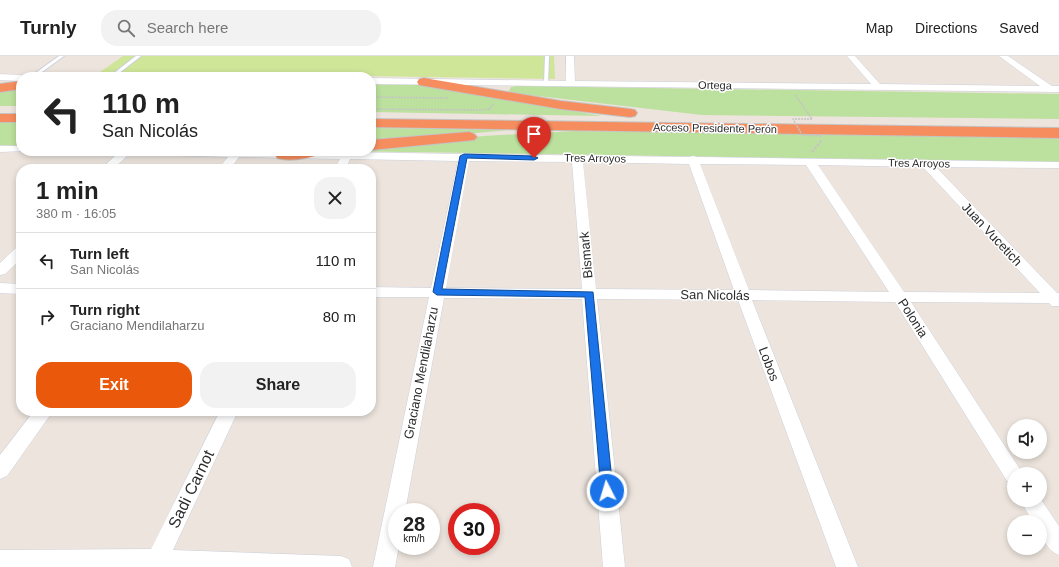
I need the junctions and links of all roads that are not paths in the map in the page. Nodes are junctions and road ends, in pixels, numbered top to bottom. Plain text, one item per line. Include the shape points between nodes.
1 (62, 56) edge
2 (139, 56) edge
3 (548, 56) edge
4 (570, 56) edge
5 (851, 56) edge
6 (1002, 56) edge
7 (39, 72) edge
8 (118, 72) edge
9 (376, 81) edge
10 (5, 82) edge
11 (424, 82) junction
12 (16, 83) edge
13 (546, 83) junction
14 (571, 83) junction
15 (878, 87) junction
16 (1054, 89) edge
17 (0, 113) edge
18 (16, 113) edge
19 (376, 117) edge
20 (0, 118) edge
21 (16, 118) edge
22 (785, 122) junction
23 (376, 123) edge
24 (1059, 126) edge
25 (672, 127) junction
26 (1059, 133) edge
27 (376, 145) edge
28 (0, 149) edge
29 (16, 149) edge
30 (16, 150) edge
31 (376, 155) edge
32 (121, 156) edge
33 (464, 156) junction
34 (577, 158) junction
35 (693, 159) junction
36 (0, 160) edge
37 (812, 162) junction
38 (926, 163) junction
39 (112, 164) edge
40 (1047, 165) junction
41 (1059, 165) edge
42 (1059, 175) edge
43 (16, 256) edge
44 (0, 272) edge
45 (0, 288) edge
46 (16, 289) edge
47 (376, 292) edge
48 (437, 292) junction
49 (590, 294) junction
50 (743, 295) junction
51 (900, 297) junction
52 (1057, 300) edge
53 (40, 416) edge
54 (226, 416) edge
55 (1009, 467) edge
56 (0, 470) edge
57 (1035, 507) edge
58 (1059, 545) edge
59 (0, 561) edge
60 (155, 564) edge
61 (341, 567) edge
62 (384, 567) edge
63 (614, 567) edge
64 (847, 567) edge

1 - 7 lane
2 - 8 lane
3 - 13 lane
4 - 14 street
5 - 15 street
6 - 16 street
9 - 11 street, Ortega
10 - 12 highway
11 - 13 street, Ortega
11 - 22 highway via 604,111
13 - 14 street, Ortega
14 - 15 street, Ortega
15 - 16 street, Ortega
17 - 18 highway
19 - 22 highway, Acceso Presidente Perón
20 - 21 highway
22 - 24 highway, Acceso Presidente Perón
23 - 25 highway, Acceso Presidente Perón
25 - 26 highway, Acceso Presidente Perón
25 - 27 highway via 564,129
28 - 29 street
30 - 36 street
31 - 33 street, Tres Arroyos
32 - 39 street
33 - 34 street, Tres Arroyos
33 - 48 street, Graciano Mendilaharzu
34 - 35 street, Tres Arroyos
34 - 49 street, Bismark
35 - 37 street, Tres Arroyos
35 - 50 street, Lobos
37 - 38 street, Tres Arroyos
37 - 51 street, Polonia
38 - 40 street, Tres Arroyos
38 - 52 street, Juan Vucetich
40 - 41 street, Tres Arroyos
40 - 42 street
43 - 44 street
45 - 46 street
47 - 48 street, San Nicolás
48 - 49 street, San Nicolás
48 - 62 street, Graciano Mendilaharzu
49 - 50 street, San Nicolás
49 - 63 street, Bismark
50 - 51 street, San Nicolás
50 - 64 street, Lobos
51 - 52 street, San Nicolás
51 - 55 street, Polonia
53 - 56 street
54 - 60 street, Sadi Carnot
57 - 58 street
59 - 60 street
60 - 61 street

